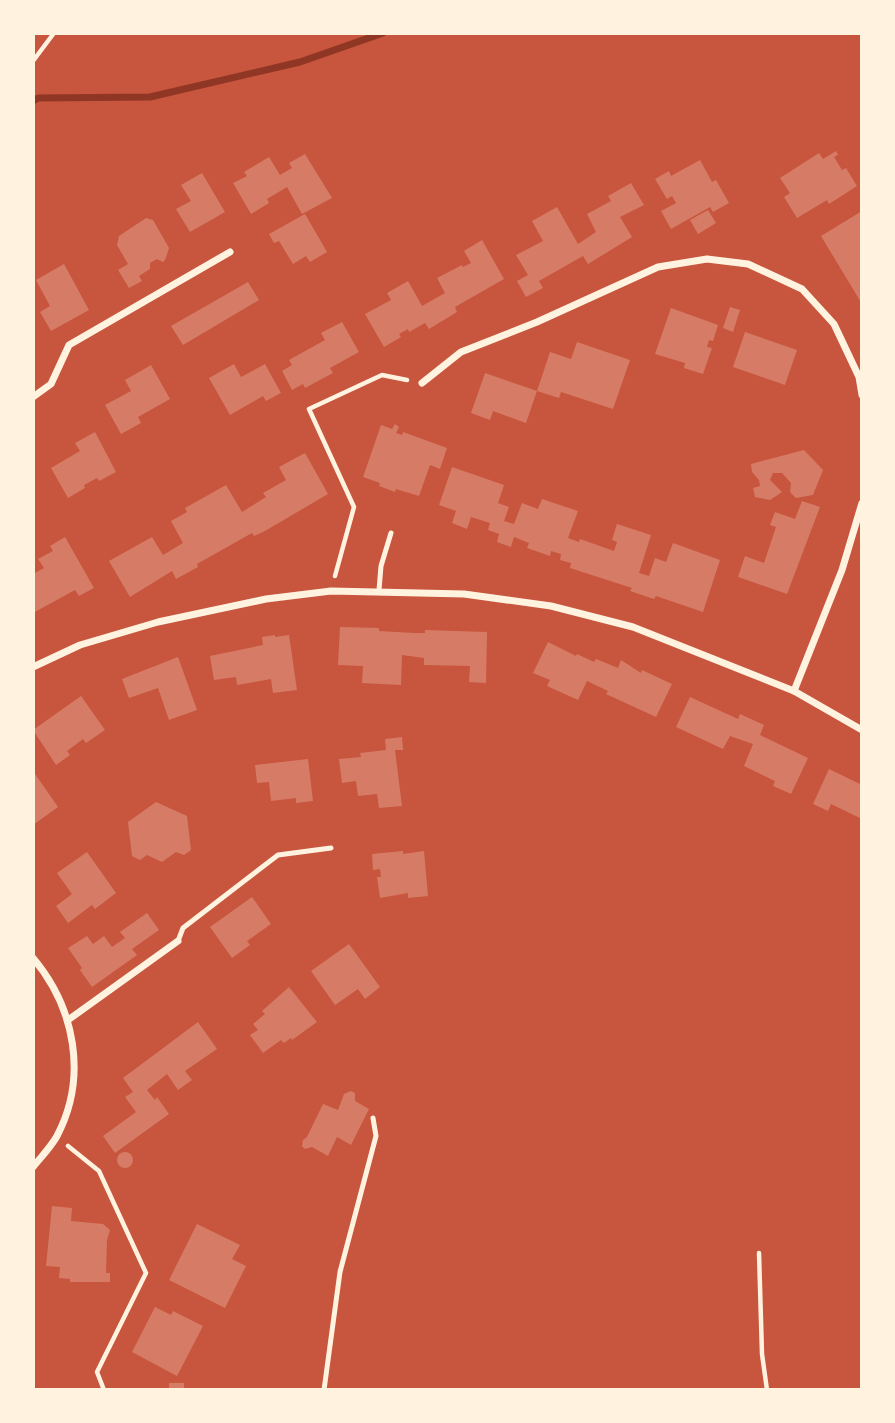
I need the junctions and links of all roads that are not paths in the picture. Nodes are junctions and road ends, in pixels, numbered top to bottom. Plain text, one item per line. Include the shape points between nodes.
1 (230, 252) dead end
2 (422, 383) road end
3 (862, 395) edge
4 (33, 397) edge
5 (862, 503) edge
6 (391, 533) dead end
7 (379, 590) junction
8 (33, 667) edge
9 (794, 691) junction
10 (862, 730) edge
11 (331, 848) dead end
12 (178, 941) joint
13 (33, 958) edge
14 (68, 1020) junction
15 (373, 1118) dead end
16 (33, 1167) edge
17 (324, 1390) edge

1 - 4 street via 69,345 51,384
2 - 3 street via 461,352 658,267 707,259 748,264 802,289 834,324 859,377
5 - 9 street via 842,569
6 - 7 lane
7 - 8 street via 266,599 158,622 80,645
7 - 9 street via 464,594 551,606 633,627
9 - 10 street
11 - 12 lane via 278,855 183,928
12 - 14 street
13 - 14 street via 59,995
14 - 16 street via 76,1059 72,1097 56,1137
15 - 17 lane via 376,1136 340,1272

